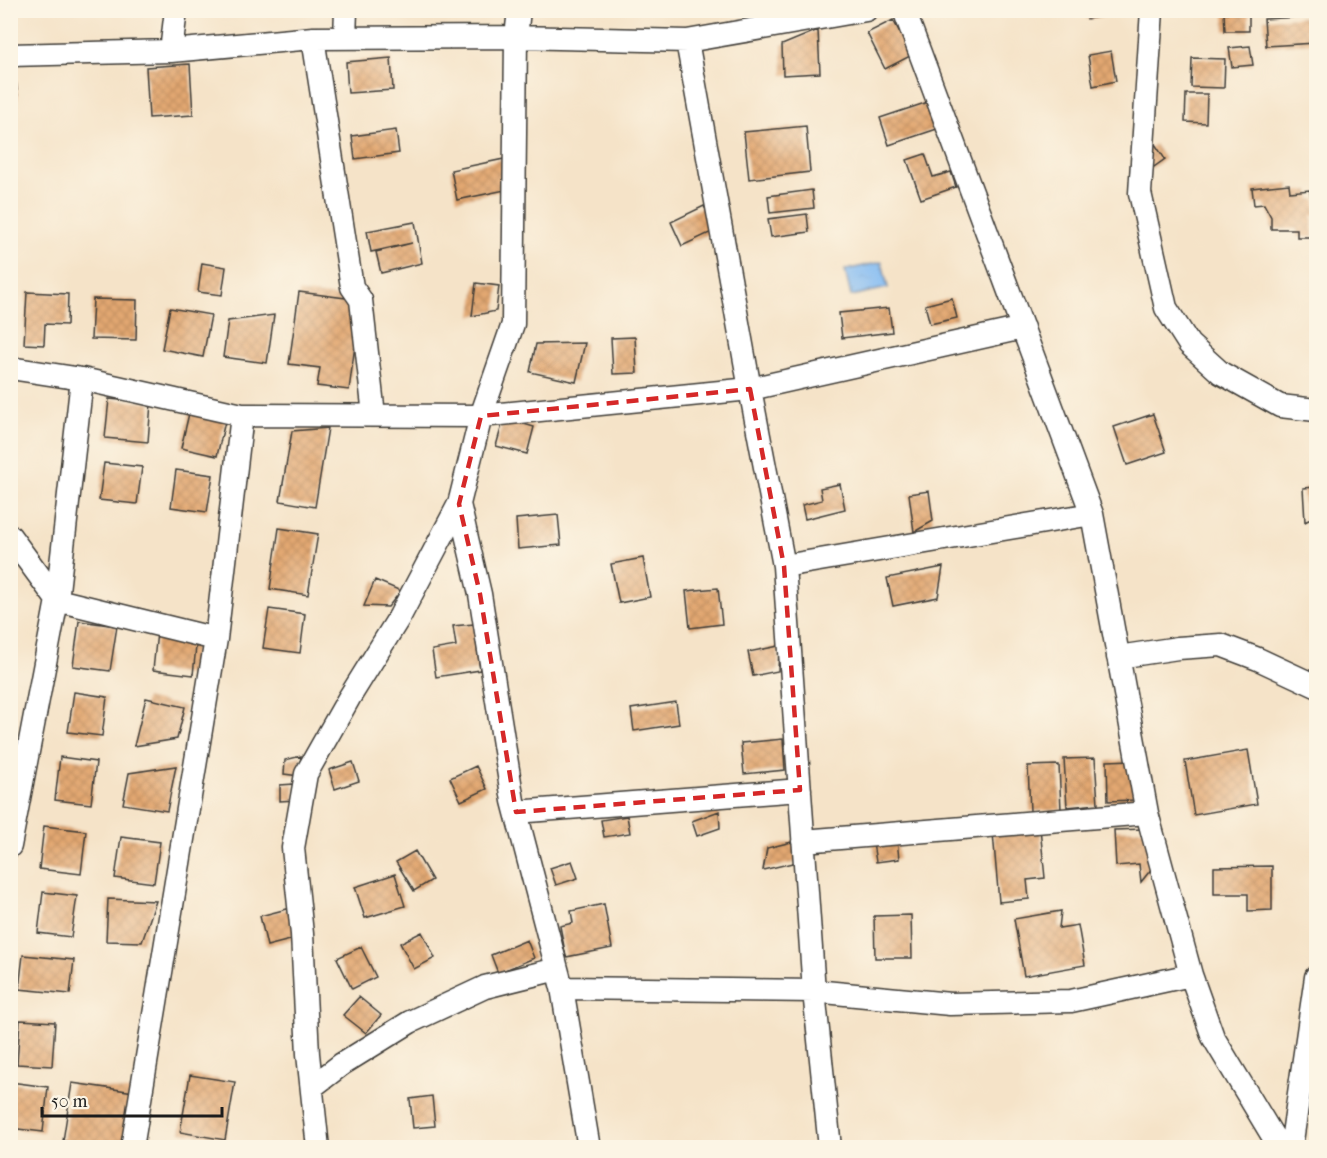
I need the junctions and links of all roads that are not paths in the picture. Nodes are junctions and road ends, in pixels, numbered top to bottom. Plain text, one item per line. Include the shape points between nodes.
1 (176, 10) edge
2 (346, 10) edge
3 (519, 10) edge
4 (866, 10) edge
5 (904, 10) edge
6 (1152, 10) edge
7 (516, 37) junction
8 (313, 38) junction
9 (345, 38) junction
10 (687, 41) junction
11 (171, 51) junction
12 (10, 55) edge
13 (1023, 328) junction
14 (10, 368) edge
15 (82, 379) junction
16 (750, 389) junction
17 (1317, 410) edge
18 (242, 415) junction
19 (374, 415) junction
20 (481, 416) junction
21 (459, 504) junction
22 (1092, 514) junction
23 (10, 536) edge
24 (784, 566) junction
25 (57, 600) junction
26 (216, 639) junction
27 (1118, 657) junction
28 (1317, 686) edge
29 (800, 790) junction
30 (516, 812) junction
31 (1147, 813) junction
32 (803, 841) junction
33 (10, 846) edge
34 (1191, 975) junction
35 (1317, 977) edge
36 (560, 979) junction
37 (814, 991) junction
38 (312, 1087) junction
39 (132, 1148) edge
40 (318, 1148) edge
41 (589, 1148) edge
42 (830, 1148) edge
43 (1280, 1148) edge
44 (1291, 1148) edge

1 - 11 street
2 - 9 street
3 - 7 street
4 - 10 street
5 - 13 street
6 - 17 street via 1140,193 1166,308 1190,344 1221,373 1280,406
7 - 9 street
7 - 10 street
7 - 20 street via 513,324
8 - 9 street
8 - 11 street
8 - 19 street via 352,287 361,300
10 - 16 street
11 - 12 street
13 - 16 street
13 - 22 street
14 - 15 street
15 - 18 street
15 - 25 street
16 - 20 street
16 - 24 street
18 - 19 street
18 - 26 street
19 - 20 street
20 - 21 street
21 - 30 street via 480,594
21 - 38 street via 400,616 306,774 293,848
22 - 24 street
22 - 27 street
23 - 25 street
24 - 29 street
25 - 26 street
25 - 33 street
26 - 39 street
27 - 28 street via 1221,645
27 - 31 street
29 - 30 street
29 - 32 street
30 - 36 street
31 - 32 street
31 - 34 street
32 - 37 street
34 - 37 street via 1071,1001 950,1004
34 - 43 street via 1213,1037
35 - 44 street
36 - 37 street
36 - 38 street via 485,987 410,1022
36 - 41 street
37 - 42 street
38 - 40 street

